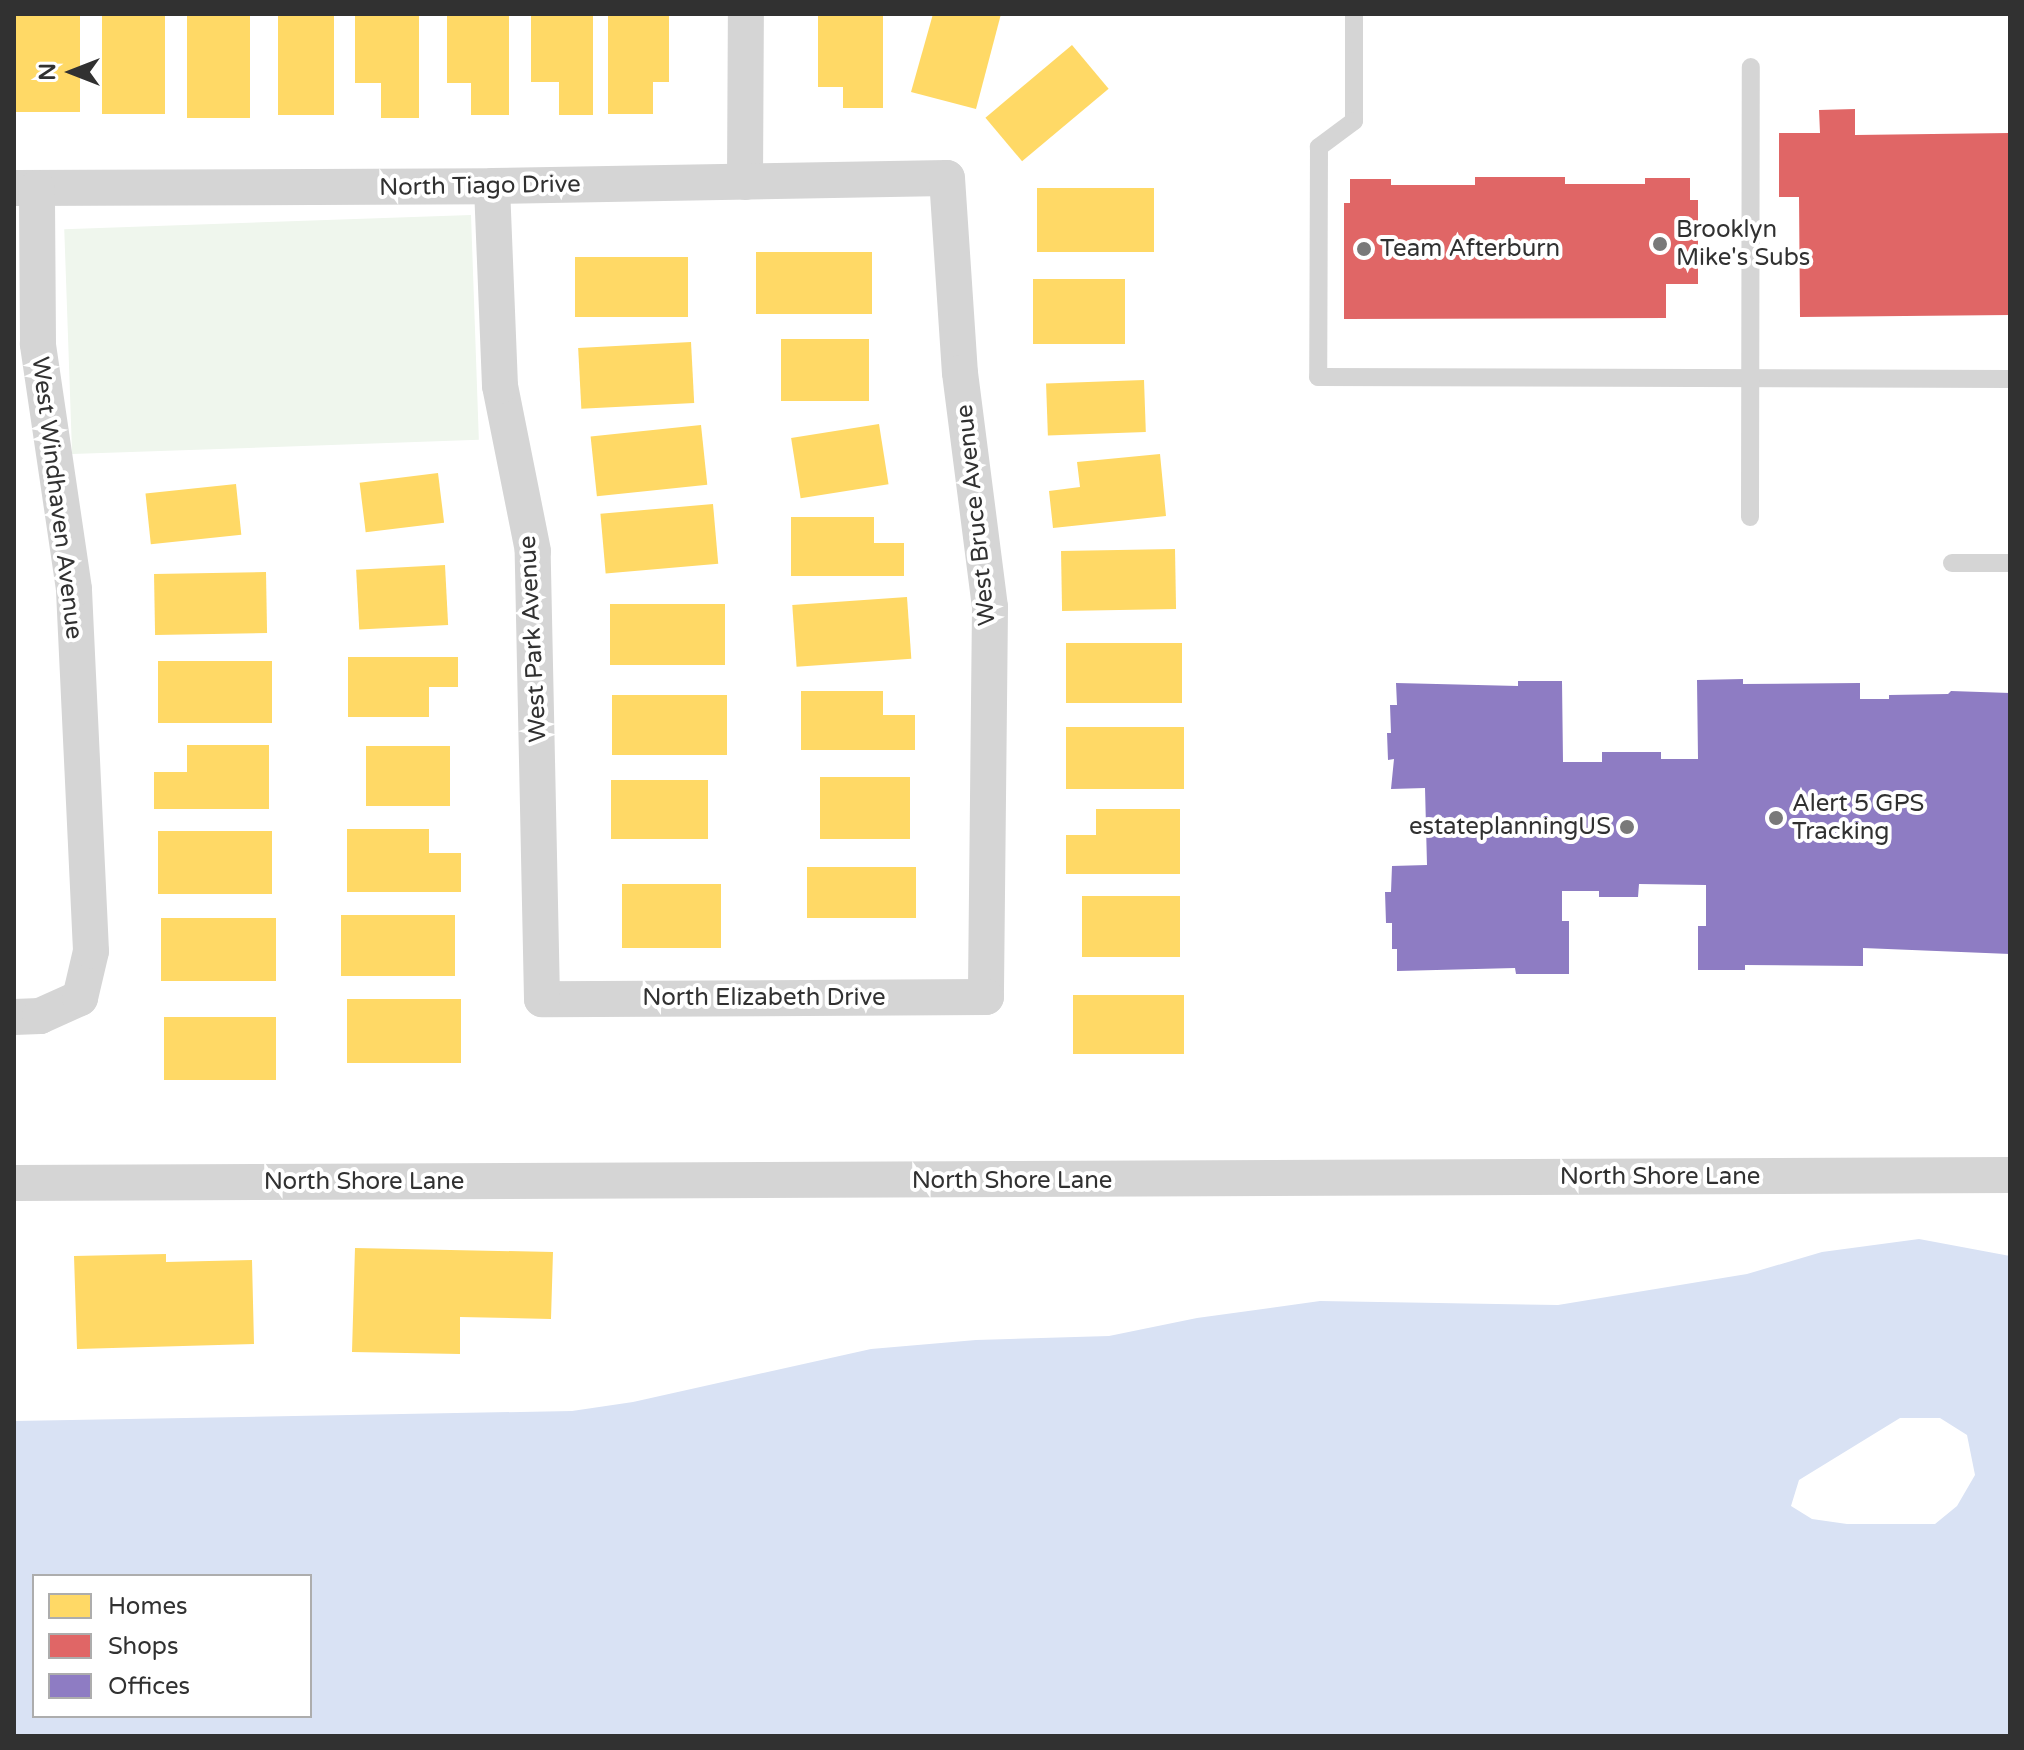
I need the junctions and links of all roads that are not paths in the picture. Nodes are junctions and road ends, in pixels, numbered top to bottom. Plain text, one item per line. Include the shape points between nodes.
1 (746, 14) edge
2 (1354, 14) edge
3 (1751, 67) dead end
4 (947, 178) joint
5 (745, 182) junction
6 (492, 186) junction
7 (25, 188) edge
8 (2010, 379) edge
9 (1750, 381) junction
10 (1750, 517) dead end
11 (1952, 563) dead end
12 (2010, 563) edge
13 (986, 997) joint
14 (542, 999) joint
15 (14, 1017) edge
16 (2010, 1175) edge
17 (14, 1183) edge

1 - 5 street
2 - 9 lane via 1354,121 1319,147 1318,377
3 - 9 lane
4 - 5 street, North Tiago Drive
4 - 13 street, West Bruce Avenue via 960,373 990,607
5 - 6 street, North Tiago Drive
6 - 7 street, North Tiago Drive
6 - 14 street, West Park Avenue via 500,386 533,551
7 - 15 street, West Windhaven Avenue via 38,344 74,589 91,951 80,998 40,1016
8 - 9 lane
9 - 10 lane
11 - 12 lane
13 - 14 street, North Elizabeth Drive
16 - 17 street, North Shore Lane

